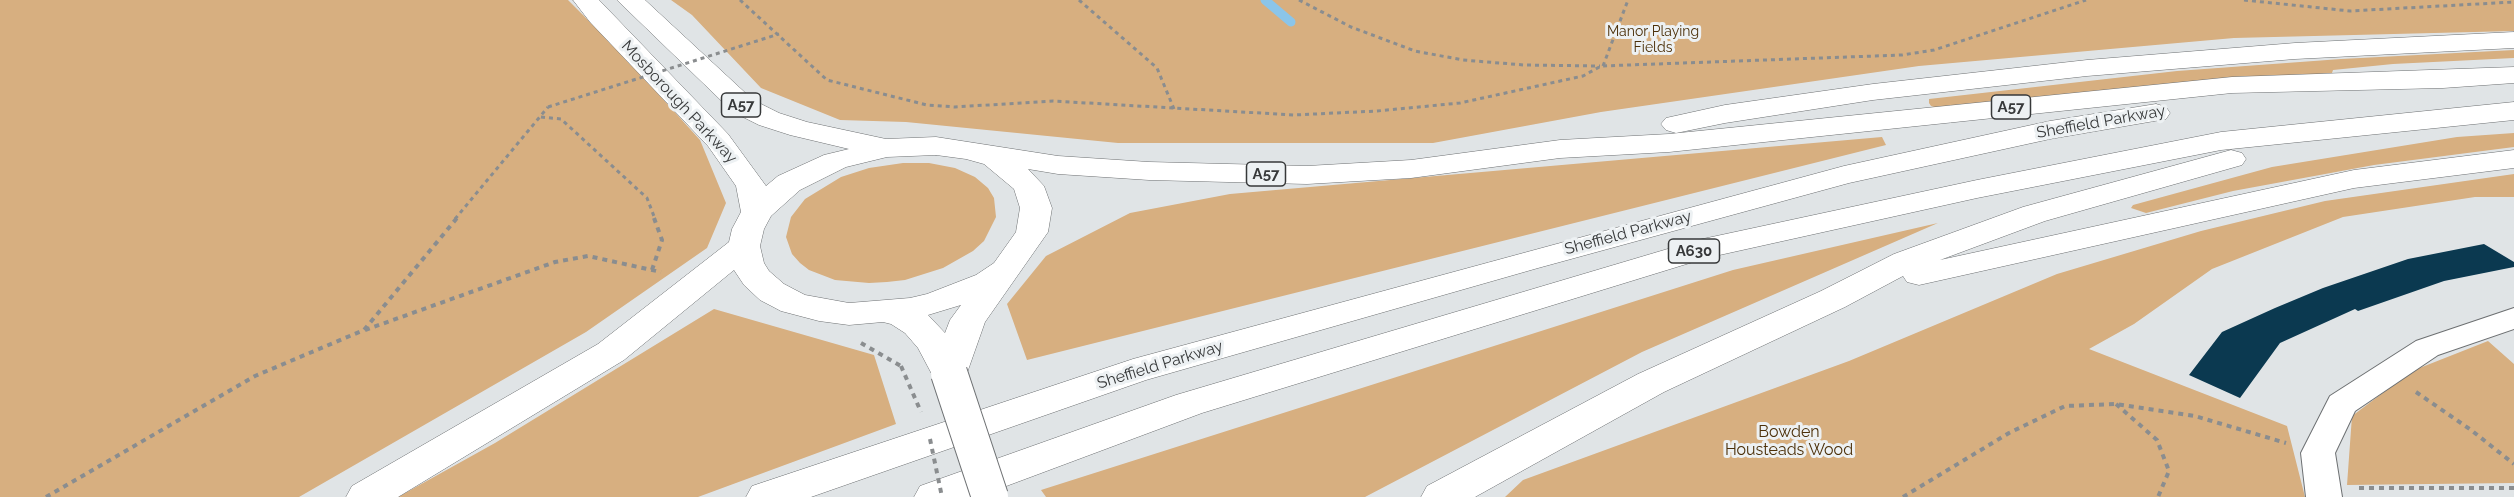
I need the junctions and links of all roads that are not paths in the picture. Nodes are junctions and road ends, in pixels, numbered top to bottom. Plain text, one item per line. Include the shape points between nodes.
1 (586, 0) edge
2 (630, 0) edge
3 (2514, 40) edge
4 (2514, 75) edge
5 (2463, 78) junction
6 (2514, 111) edge
7 (2480, 114) junction
8 (887, 148) junction
9 (1560, 149) junction
10 (972, 151) junction
11 (2514, 159) edge
12 (757, 212) junction
13 (744, 246) junction
14 (1006, 270) junction
15 (1833, 299) junction
16 (886, 312) junction
17 (2514, 318) edge
18 (949, 373) junction
19 (2323, 492) edge
20 (366, 497) edge
21 (766, 497) edge
22 (934, 497) edge
23 (990, 497) edge
24 (1441, 497) edge

1 - 12 highway, Mosborough Parkway / A57 via 718,140 751,186
2 - 8 highway, A57 via 743,106 800,129
3 - 9 highway via 2295,51 2087,68 1873,92 1725,114
4 - 5 highway, Sheffield Parkway / A57
5 - 9 highway, A57 via 2232,85 1669,143
5 - 21 highway, Sheffield Parkway / A630 via 2190,107 2050,130 1844,175 1133,371
6 - 7 highway
7 - 15 highway via 2238,157 2034,214 1906,261
7 - 22 highway, A630 via 2221,141 1698,250 1189,404
8 - 10 highway, A57
8 - 12 highway, A57 via 835,160 811,171 771,197
9 - 10 highway, A57 via 1411,169 1307,175 1058,165
10 - 14 highway, A57 via 995,158 1009,168 1028,186 1036,208 1032,232
11 - 15 highway via 2354,178 1930,272
12 - 13 highway, A57
13 - 16 highway, A57 via 747,263 756,278 793,303 849,314
13 - 20 highway via 611,352
14 - 16 highway, A57 via 988,282 938,302
14 - 18 highway, A57 via 968,320
15 - 24 highway via 1650,383
16 - 18 highway, A57 via 918,325 934,343
17 - 19 street via 2427,348 2342,404 2318,453
18 - 23 highway, A57, bridge

